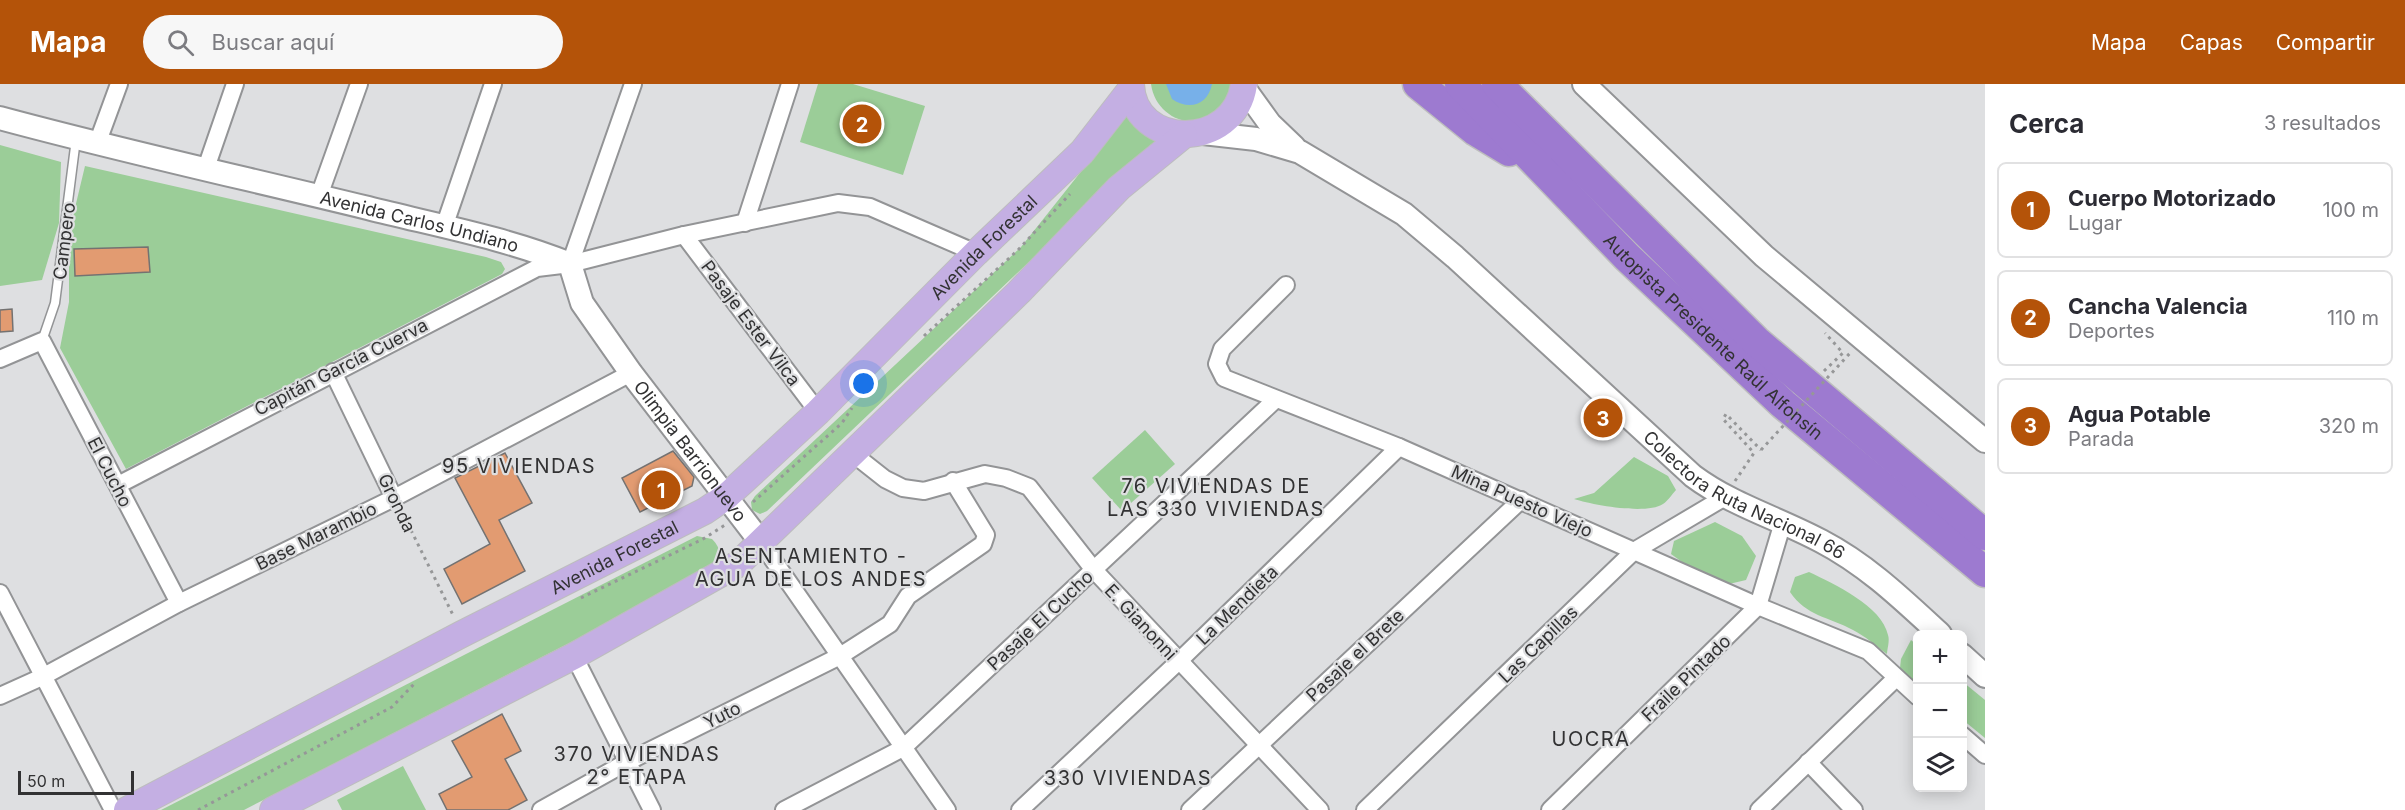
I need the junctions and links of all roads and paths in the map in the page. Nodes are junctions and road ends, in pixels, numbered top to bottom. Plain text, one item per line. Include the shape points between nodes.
1 (119, 84) edge
2 (235, 84) edge
3 (359, 84) edge
4 (493, 84) edge
5 (790, 84) edge
6 (1418, 84) edge
7 (1460, 84) edge
8 (1497, 84) edge
9 (1584, 84) edge
10 (627, 86) edge
11 (1131, 86) edge
12 (1244, 86) edge
13 (0, 118) edge
14 (1194, 134) junction
15 (87, 141) junction
16 (1300, 152) junction
17 (205, 171) junction
18 (1552, 178) junction
19 (319, 196) junction
20 (745, 223) junction
21 (444, 227) junction
22 (684, 235) junction
23 (976, 253) junction
24 (570, 264) junction
25 (1286, 285) dead end
26 (42, 341) junction
27 (1851, 352) dead end
28 (0, 359) edge
29 (333, 372) junction
30 (631, 373) junction
31 (1275, 400) junction
32 (818, 412) junction
33 (1985, 441) edge
34 (1399, 447) junction
35 (852, 453) junction
36 (1747, 463) dead end
37 (953, 481) junction
38 (117, 485) junction
39 (728, 496) junction
40 (1725, 497) junction
41 (394, 498) junction
42 (1521, 500) junction
43 (1783, 522) junction
44 (1985, 535) edge
45 (760, 541) junction
46 (1634, 551) junction
47 (1094, 570) junction
48 (1985, 572) edge
49 (0, 593) edge
50 (179, 603) junction
51 (1758, 606) junction
52 (1936, 630) edge
53 (462, 634) junction
54 (574, 656) junction
55 (840, 656) junction
56 (1967, 660) edge
57 (1178, 662) junction
58 (1985, 676) edge
59 (42, 677) junction
60 (1896, 678) junction
61 (1913, 693) edge
62 (0, 696) edge
63 (1965, 738) edge
64 (1258, 744) junction
65 (903, 748) junction
66 (1985, 755) edge
67 (627, 762) junction
68 (1808, 762) junction
69 (113, 810) edge
70 (127, 810) edge
71 (273, 810) edge
72 (541, 810) edge
73 (652, 810) edge
74 (784, 810) edge
75 (947, 810) edge
76 (1020, 810) edge
77 (1190, 810) edge
78 (1320, 810) edge
79 (1365, 810) edge
80 (1550, 810) edge
81 (1760, 810) edge
82 (1854, 810) edge

1 - 15 street
2 - 17 street
3 - 19 street
4 - 21 street
5 - 20 street
6 - 18 highway via 1476,131
7 - 18 highway, Autopista Presidente Raúl Alfonsín
8 - 44 highway, Autopista Presidente Raúl Alfonsín via 1756,341
9 - 33 street via 1764,256
10 - 24 street
11 - 14 main road via 1137,107 1149,121 1166,131
11 - 23 main road, Avenida Forestal via 1082,152
12 - 14 main road via 1234,112 1220,125
12 - 16 street via 1270,124
13 - 15 street, Avenida Carlos Undiano
14 - 16 street via 1256,139
14 - 35 main road via 1119,188 1019,292
15 - 17 street, Avenida Carlos Undiano
15 - 26 lane, Campero via 56,303
16 - 40 street, Colectora Ruta Nacional 66 via 1418,225 1693,476
17 - 19 street, Avenida Carlos Undiano
18 - 48 highway, Autopista Presidente Raúl Alfonsín via 1627,258 1783,404
19 - 21 street, Avenida Carlos Undiano
20 - 22 street
20 - 23 street via 838,203 870,207
21 - 24 street, Avenida Carlos Undiano
22 - 24 street
22 - 32 street, Pasaje Ester Vilca
23 - 32 main road, Avenida Forestal
24 - 29 street, Capitán García Cuerva via 522,274
24 - 30 street, Olimpia Barrionuevo via 582,303
25 - 31 street, Mina Puesto Viejo via 1222,349 1217,364 1224,378
26 - 28 street
26 - 38 street, El Cucho
27 - 36 path, bridge via 1761,450 1726,414 1723,419 1754,453
29 - 38 street, Capitán García Cuerva
29 - 41 street, Gronda
30 - 39 street, Olimpia Barrionuevo
30 - 41 street, Base Marambio
31 - 34 street, Mina Puesto Viejo
31 - 47 street, Pasaje El Cucho
32 - 39 main road, Avenida Forestal
34 - 42 street, Mina Puesto Viejo
34 - 57 street, La Mendieta
35 - 37 street, E. Gianonni via 903,488 924,490
35 - 45 main road
37 - 47 street, E. Gianonni via 985,474 1006,477 1029,487
37 - 55 street, Yuto via 986,535 983,544 908,596 890,624
38 - 50 street, El Cucho
39 - 45 street, Olimpia Barrionuevo
39 - 53 main road, Avenida Forestal
40 - 43 street, Colectora Ruta Nacional 66
40 - 46 street, Las Capillas
41 - 50 street, Base Marambio
41 - 53 path, Gronda
42 - 46 street, Mina Puesto Viejo
42 - 64 street, Pasaje el Brete
43 - 51 street, Fraile Pintado
43 - 52 street, Colectora Ruta Nacional 66 via 1870,571
45 - 54 main road via 738,564
45 - 55 street, Olimpia Barrionuevo
46 - 51 street, Mina Puesto Viejo
46 - 79 street, Las Capillas
47 - 57 street, E. Gianonni
47 - 65 street, Pasaje El Cucho
49 - 59 street
50 - 59 street, Base Marambio
51 - 60 street, Mina Puesto Viejo via 1868,651
51 - 80 street, Fraile Pintado
53 - 70 main road, Avenida Forestal
54 - 67 street
54 - 71 main road
55 - 65 street, Olimpia Barrionuevo
55 - 67 street, Yuto
56 - 58 street
57 - 64 street, E. Gianonni
57 - 76 street, La Mendieta
59 - 62 street, Base Marambio
59 - 69 street
60 - 61 street, Mina Puesto Viejo
60 - 68 street
63 - 66 street
64 - 77 street, Pasaje el Brete
64 - 78 street, E. Gianonni
65 - 74 street, Pasaje El Cucho
65 - 75 street, Olimpia Barrionuevo
67 - 72 street, Yuto
67 - 73 street
68 - 81 street
68 - 82 street

